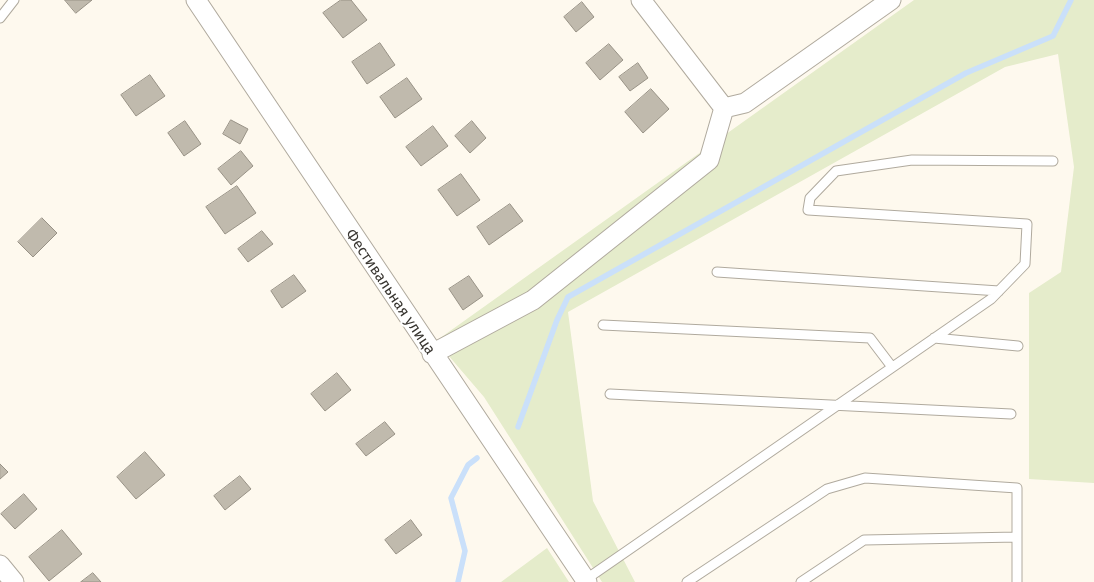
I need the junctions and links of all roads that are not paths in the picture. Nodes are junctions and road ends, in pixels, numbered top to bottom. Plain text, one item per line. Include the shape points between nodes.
1 (14, 0) edge
2 (196, 0) edge
3 (641, 0) edge
4 (891, 0) edge
5 (0, 18) edge
6 (724, 108) junction
7 (1053, 162) dead end
8 (717, 272) dead end
9 (999, 291) junction
10 (603, 324) dead end
11 (934, 338) junction
12 (1018, 346) dead end
13 (432, 354) junction
14 (892, 367) junction
15 (610, 394) dead end
16 (837, 406) junction
17 (1011, 414) dead end
18 (1017, 537) junction
19 (0, 565) edge
20 (586, 581) edge
21 (14, 582) edge
22 (687, 582) edge
23 (801, 582) edge
24 (1017, 582) edge

1 - 5 lane
2 - 13 street, Фестивальная улица
3 - 6 street
4 - 6 street via 745,103
6 - 13 street via 709,160 533,300
7 - 9 lane via 912,160 836,171 810,198 808,210 1027,224 1025,264
8 - 9 lane
9 - 11 lane
10 - 14 lane via 870,338
11 - 12 lane
11 - 14 lane
13 - 20 street, Фестивальная улица
14 - 16 lane
15 - 16 lane
16 - 17 lane
16 - 20 lane
18 - 22 lane via 1017,488 865,478 827,489
18 - 23 lane via 864,540
18 - 24 lane
19 - 21 street

